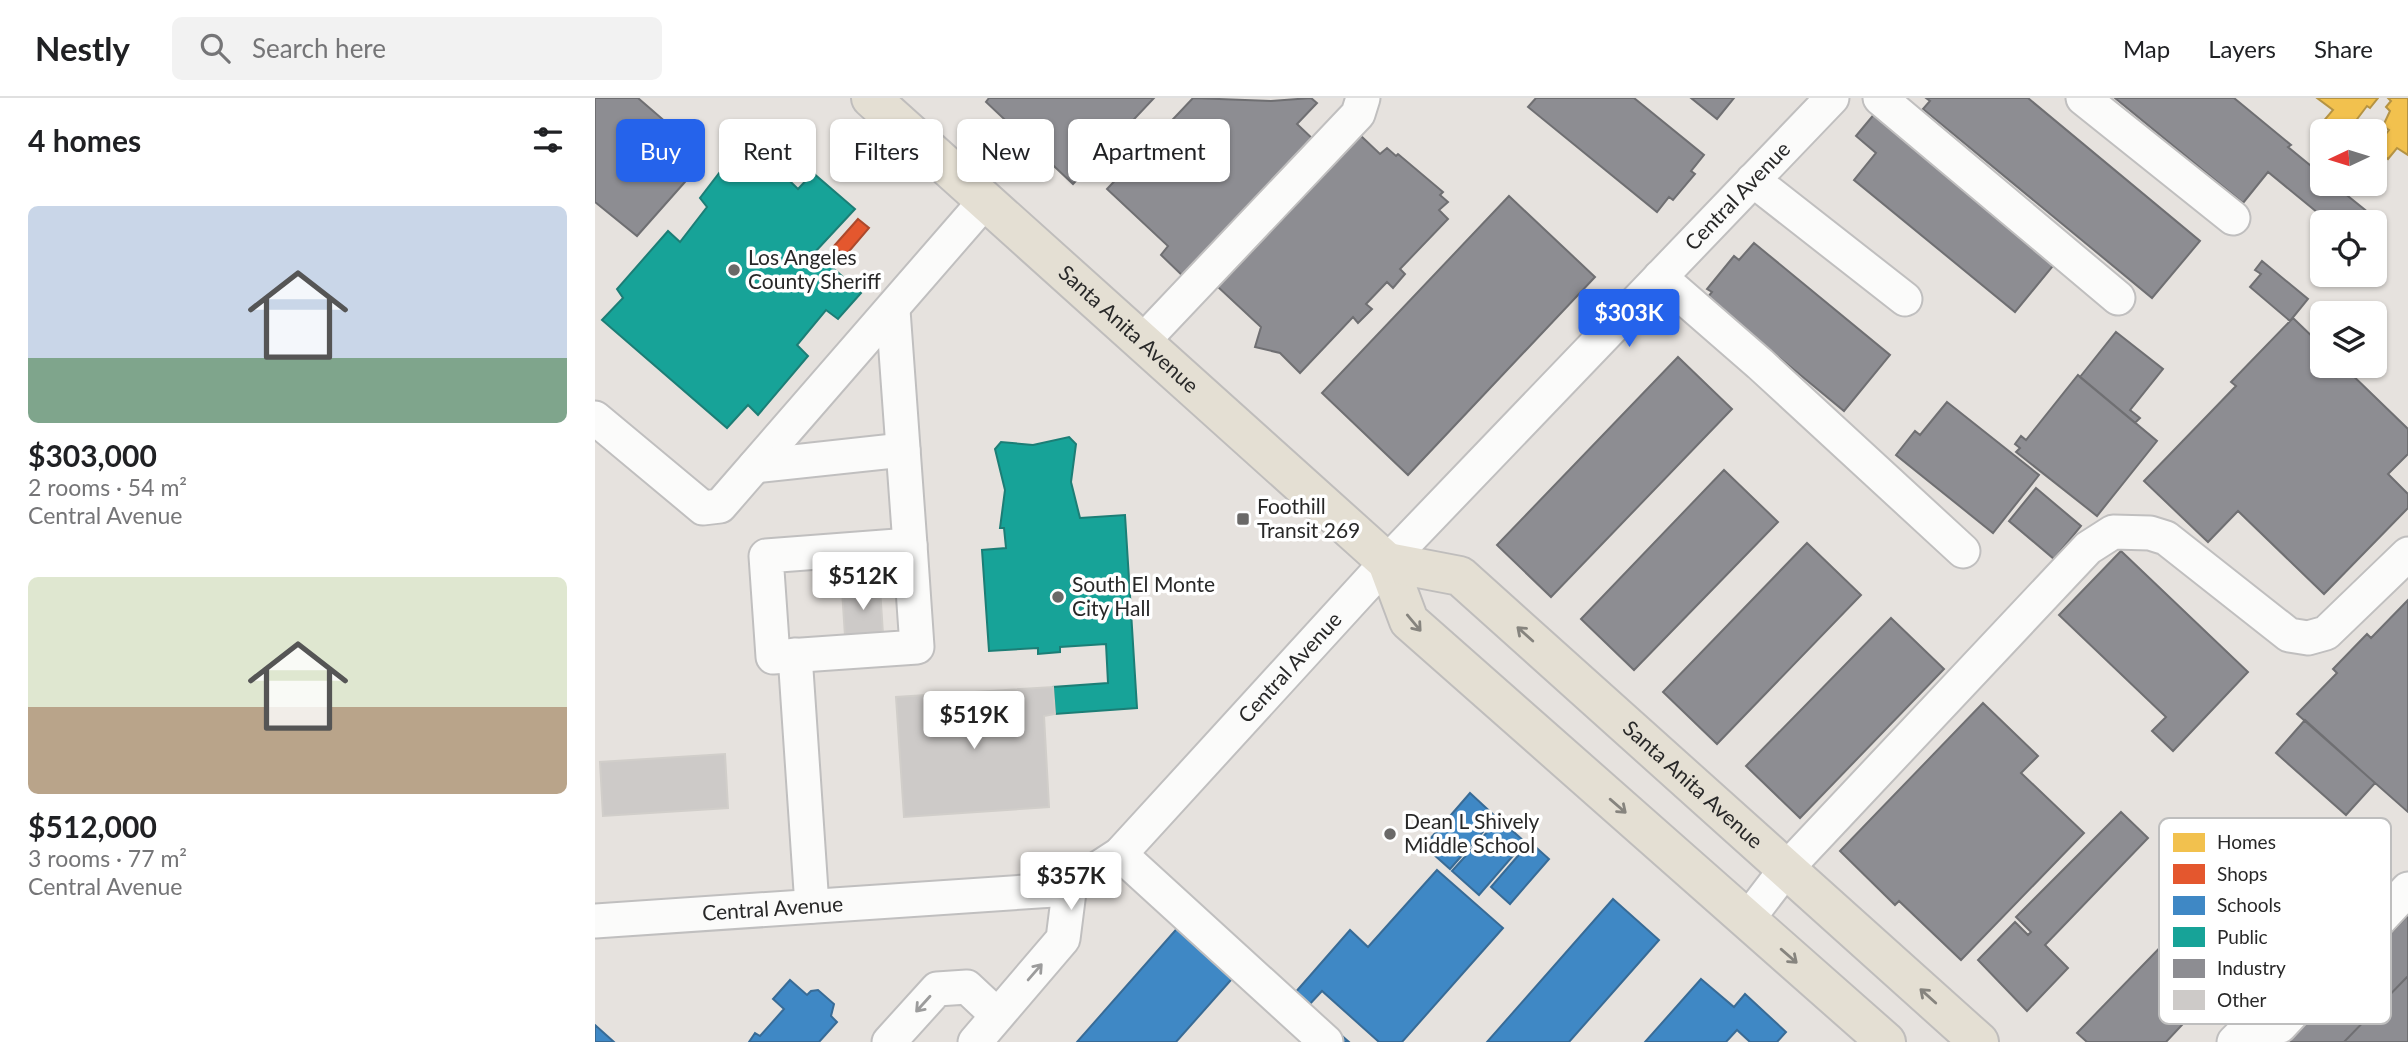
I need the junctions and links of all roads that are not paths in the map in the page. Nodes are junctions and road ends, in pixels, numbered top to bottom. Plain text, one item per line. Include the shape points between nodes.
1 (871, 98) edge
2 (1363, 98) edge
3 (1832, 98) edge
4 (1881, 98) edge
5 (2083, 98) edge
6 (1753, 180) junction
7 (986, 200) junction
8 (2233, 218) dead end
9 (1660, 277) junction
10 (2118, 298) dead end
11 (1905, 299) dead end
12 (893, 310) junction
13 (1143, 341) junction
14 (595, 418) edge
15 (904, 450) junction
16 (755, 466) junction
17 (910, 545) junction
18 (1963, 551) dead end
19 (2408, 554) edge
20 (1387, 562) junction
21 (795, 655) junction
22 (1121, 854) junction
23 (1786, 869) junction
24 (1070, 884) junction
25 (2408, 889) edge
26 (812, 906) junction
27 (2391, 907) edge
28 (1747, 920) junction
29 (595, 921) edge
30 (997, 1015) junction
31 (2282, 1024) edge
32 (889, 1042) edge
33 (975, 1042) edge
34 (1326, 1042) edge
35 (1886, 1042) edge
36 (1979, 1042) edge
37 (2234, 1042) edge

1 - 7 main road, Santa Anita Avenue
2 - 13 street via 1358,114
3 - 6 street, Central Avenue
4 - 10 street
5 - 8 street
6 - 9 street, Central Avenue
6 - 11 street
7 - 12 street
7 - 13 main road, Santa Anita Avenue
9 - 18 street
9 - 20 street, Central Avenue
12 - 15 street
12 - 16 street
13 - 20 main road, Santa Anita Avenue
14 - 16 street via 703,508 720,506
15 - 16 street
15 - 17 street
17 - 21 street via 917,647
17 - 21 street via 766,556 773,657
19 - 23 street via 2326,633 2308,638 2289,635 2166,538 2113,532 2088,548
20 - 22 street, Central Avenue
23 -> 20 main road, Santa Anita Avenue via 1460,576
20 -> 28 main road, Santa Anita Avenue via 1409,621
21 - 26 street
22 - 24 street, Central Avenue
22 - 34 street
23 - 28 street
36 -> 23 main road, Santa Anita Avenue
24 - 26 street, Central Avenue via 1054,890
30 -> 24 street via 1063,939
25 - 27 street
26 - 29 street, Central Avenue
28 -> 35 main road, Santa Anita Avenue
30 -> 32 street via 967,987 937,989
30 - 33 street
31 - 37 street via 2241,1035

